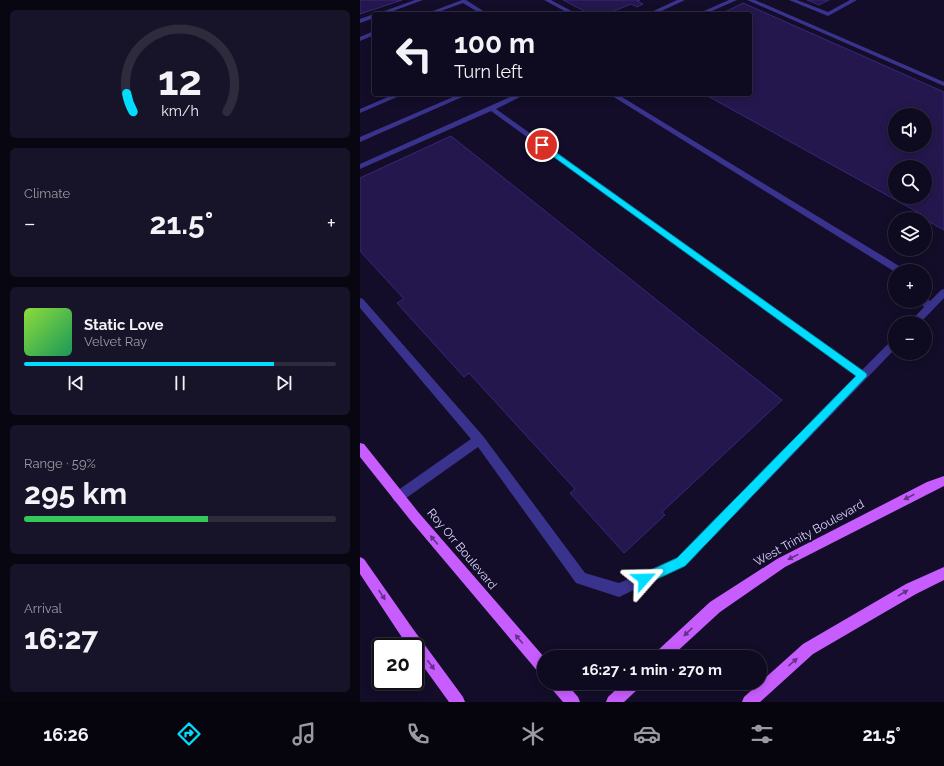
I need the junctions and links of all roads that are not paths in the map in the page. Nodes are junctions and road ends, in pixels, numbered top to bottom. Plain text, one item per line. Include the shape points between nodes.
1 (420, 0) edge
2 (547, 0) edge
3 (682, 0) edge
4 (734, 0) edge
5 (750, 0) edge
6 (792, 0) edge
7 (854, 0) edge
8 (386, 12) edge
9 (434, 12) edge
10 (482, 12) edge
11 (570, 12) edge
12 (655, 12) edge
13 (705, 12) edge
14 (372, 17) edge
15 (360, 21) edge
16 (372, 34) edge
17 (360, 38) edge
18 (944, 84) edge
19 (396, 96) edge
20 (461, 96) edge
21 (518, 96) edge
22 (615, 96) edge
23 (491, 108) junction
24 (360, 111) edge
25 (360, 140) edge
26 (360, 167) edge
27 (890, 264) edge
28 (944, 292) edge
29 (932, 300) edge
30 (362, 306) edge
31 (888, 350) edge
32 (863, 376) junction
33 (479, 440) junction
34 (360, 448) edge
35 (944, 481) edge
36 (398, 497) junction
37 (360, 563) edge
38 (944, 573) edge
39 (668, 650) edge
40 (537, 660) edge
41 (767, 685) edge
42 (562, 690) edge
43 (627, 690) edge
44 (762, 690) edge
45 (763, 690) edge
46 (458, 702) edge
47 (573, 702) edge
48 (614, 702) edge
49 (749, 702) edge
50 (757, 702) edge

1 - 8 lane
2 - 11 lane
3 - 12 lane
4 - 13 lane
5 - 18 lane
6 - 7 lane via 828,14
9 - 10 lane via 464,1
14 - 15 lane
16 - 17 lane
19 - 24 lane
20 - 25 lane
21 - 23 lane
22 - 27 lane
23 - 26 lane
23 - 32 lane
28 - 29 lane
30 - 33 lane
31 - 32 lane
32 - 33 lane via 681,562 619,590 581,578
33 - 36 lane
34 - 36 main road, Roy Orr Boulevard
35 -> 39 main road, West Trinity Boulevard via 781,563 715,606
40 -> 36 main road, Roy Orr Boulevard
37 -> 46 main road
41 -> 38 main road via 808,649 911,589
42 - 47 main road
43 - 48 main road
44 - 49 main road
45 - 50 main road

